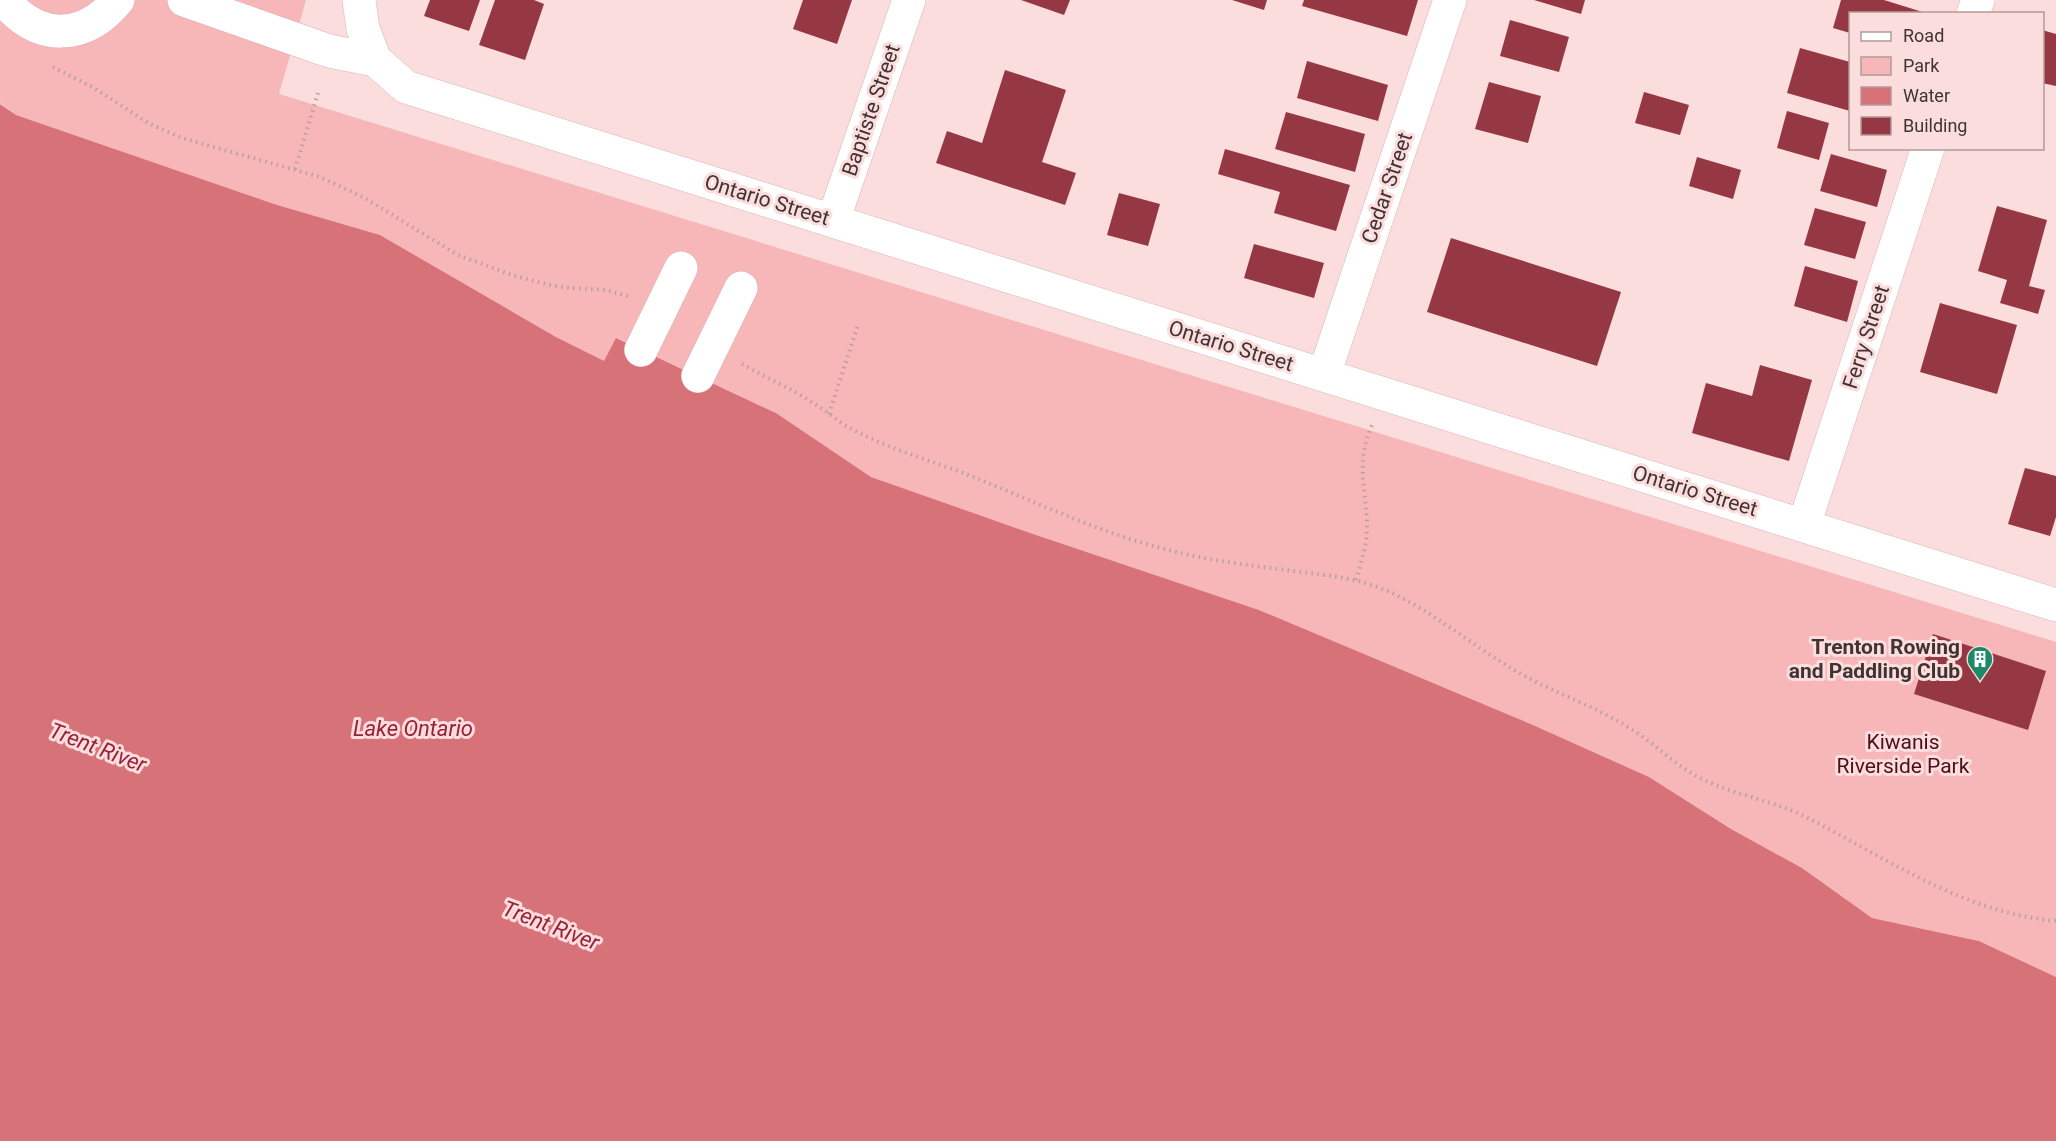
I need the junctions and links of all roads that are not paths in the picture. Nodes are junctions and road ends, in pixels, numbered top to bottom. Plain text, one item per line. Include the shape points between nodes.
1 (4, 0) edge
2 (118, 0) edge
3 (184, 0) edge
4 (359, 0) edge
5 (909, 0) edge
6 (1450, 0) edge
7 (375, 60) junction
8 (1927, 150) edge
9 (833, 221) junction
10 (681, 268) dead end
11 (741, 288) dead end
12 (640, 350) dead end
13 (704, 362) road end
14 (1324, 375) junction
15 (1804, 525) junction
16 (2056, 605) edge

1 - 2 street via 20,17 39,28 61,32 83,28 103,17
3 - 7 street via 329,51
4 - 7 street via 363,29
5 - 9 street, Baptiste Street
6 - 14 street, Cedar Street
7 - 9 street, Ontario Street via 406,87
8 - 15 street, Ferry Street
9 - 14 street, Ontario Street
10 - 12 street
11 - 13 street
14 - 15 street, Ontario Street
15 - 16 street, Ontario Street

